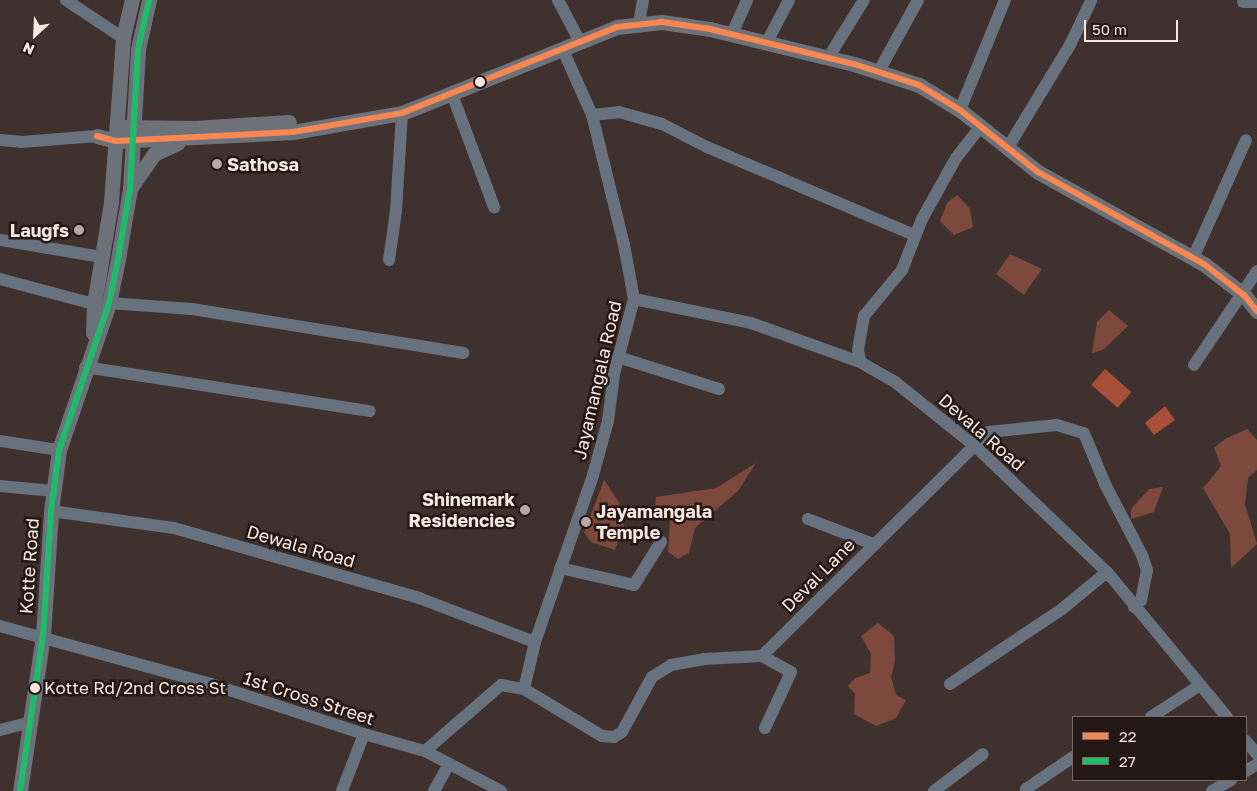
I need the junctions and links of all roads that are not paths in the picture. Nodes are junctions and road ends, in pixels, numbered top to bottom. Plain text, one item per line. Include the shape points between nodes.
1 (66, 0) edge
2 (149, 0) edge
3 (558, 0) edge
4 (643, 0) edge
5 (747, 0) edge
6 (789, 0) edge
7 (864, 0) edge
8 (918, 0) edge
9 (1005, 0) edge
10 (1091, 1) edge
11 (1243, 2) dead end
12 (1257, 2) edge
13 (130, 3) edge
14 (639, 23) junction
15 (732, 34) junction
16 (123, 38) junction
17 (579, 40) junction
18 (767, 42) junction
19 (562, 48) junction
20 (828, 58) junction
21 (879, 71) junction
22 (452, 94) junction
23 (960, 110) junction
24 (402, 113) junction
25 (592, 116) junction
26 (323, 125) junction
27 (980, 126) junction
28 (116, 134) junction
29 (132, 134) junction
30 (97, 136) joint
31 (192, 139) junction
32 (0, 140) edge
33 (1246, 140) dead end
34 (1006, 149) junction
35 (130, 188) junction
36 (494, 207) dead end
37 (914, 236) junction
38 (0, 240) edge
39 (102, 257) junction
40 (1193, 258) junction
41 (389, 260) dead end
42 (1257, 271) edge
43 (0, 279) edge
44 (1244, 296) junction
45 (634, 299) junction
46 (102, 303) junction
47 (1257, 311) edge
48 (462, 353) dead end
49 (618, 356) junction
50 (860, 362) junction
51 (1194, 365) dead end
52 (85, 367) junction
53 (719, 389) dead end
54 (370, 411) dead end
55 (0, 441) edge
56 (975, 446) junction
57 (59, 450) junction
58 (0, 486) edge
59 (54, 491) junction
60 (51, 511) junction
61 (808, 519) dead end
62 (660, 542) dead end
63 (873, 544) junction
64 (560, 568) junction
65 (1107, 572) junction
66 (1134, 607) junction
67 (0, 626) edge
68 (43, 636) junction
69 (535, 642) junction
70 (762, 656) junction
71 (950, 684) dead end
72 (1200, 685) junction
73 (524, 689) junction
74 (1153, 716) edge
75 (1226, 716) edge
76 (32, 722) junction
77 (765, 728) dead end
78 (0, 730) edge
79 (364, 734) junction
80 (424, 751) junction
81 (983, 754) dead end
82 (1072, 758) edge
83 (450, 764) junction
84 (1229, 781) edge
85 (1026, 789) dead end
86 (20, 791) edge
87 (342, 791) edge
88 (434, 791) edge
89 (501, 791) edge
90 (934, 791) edge
91 (1212, 791) edge

1 - 16 street
2 - 29 main road, Kotte Road via 138,50
3 - 17 street
4 - 14 street
5 - 15 street
6 - 18 street
7 - 20 street
8 - 21 street
9 - 23 street
10 - 34 street via 1070,45
11 - 12 street
13 - 16 main road, Kotte Road
14 - 15 main road via 662,22
14 - 17 main road
15 - 18 main road
16 - 28 main road, Kotte Road
17 - 19 main road
18 - 20 main road
19 - 22 main road
19 - 25 street, Jayamangala Road
20 - 21 main road
21 - 23 main road via 919,85
22 - 24 main road
22 - 36 street
23 - 27 main road
24 - 26 main road
24 - 41 street via 396,211
25 - 37 street via 619,112 662,124 707,147
25 - 45 street, Jayamangala Road
26 - 29 main road via 294,122
26 - 31 main road via 293,132
27 - 34 main road
27 - 37 street via 956,158
28 - 29 main road
28 - 30 main road
28 - 39 main road, Kotte Road
29 - 31 main road
29 - 35 main road, Kotte Road
30 - 32 street via 21,142
31 - 35 main road via 154,154
33 - 40 street
34 - 40 main road via 1065,188
35 - 46 main road, Kotte Road
37 - 50 street via 902,270 864,316 858,350
38 - 39 street
39 - 46 main road, Kotte Road
40 - 44 main road
42 - 44 street
43 - 46 street
44 - 47 main road
44 - 51 street
45 - 49 street, Jayamangala Road
45 - 50 street, Devala Road via 750,323
46 - 48 street via 192,309
46 - 52 main road, Kotte Road
49 - 53 street
49 - 64 street, Jayamangala Road via 608,421
50 - 56 street, Devala Road via 895,382
52 - 54 street
52 - 57 main road, Kotte Road
55 - 57 street
56 - 63 street, Deval Lane
56 - 65 street, Devala Road
56 - 66 street, Deval Lane via 988,432 1057,425 1084,433 1147,570 1144,592
57 - 59 main road, Kotte Road
58 - 59 street
59 - 60 main road, Kotte Road
60 - 68 main road, Kotte Road
60 - 69 street, Dewala Road via 174,528 419,598
61 - 63 street
62 - 64 street via 634,585
63 - 70 street, Deval Lane
64 - 69 street, Jayamangala Road
65 - 66 street, Devala Road
65 - 71 street via 1062,610
66 - 72 street, Devala Road
67 - 68 street, 1st Cross Street
68 - 76 main road, Kotte Road
68 - 79 street, 1st Cross Street via 210,684
69 - 73 street, Jayamangala Road
70 - 73 street via 704,659 671,665 652,677 622,732 614,737 602,736
70 - 77 street via 791,672
72 - 74 street
72 - 75 street, Devala Road
73 - 80 street via 501,686
76 - 78 street
76 - 86 main road, Kotte Road
79 - 80 street, 1st Cross Street
79 - 87 street
80 - 83 street, 1st Cross Street
81 - 90 street
82 - 85 street
83 - 88 street
83 - 89 street, 1st Cross Street
84 - 91 street

